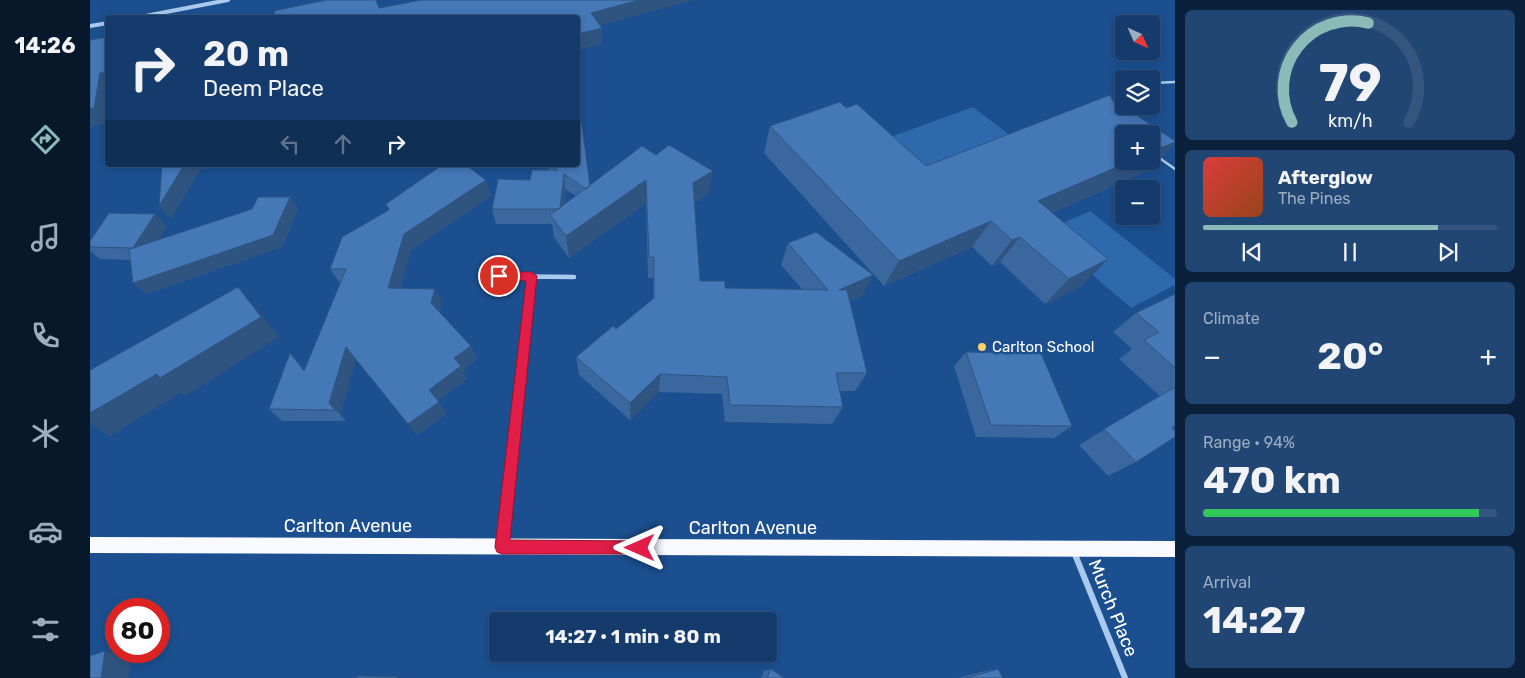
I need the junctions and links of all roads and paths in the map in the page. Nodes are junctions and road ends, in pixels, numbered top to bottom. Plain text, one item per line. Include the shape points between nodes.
1 (228, 0) edge
2 (150, 15) edge
3 (105, 24) edge
4 (90, 26) edge
5 (1160, 82) edge
6 (1175, 82) edge
7 (1115, 104) edge
8 (1112, 106) edge
9 (1160, 158) edge
10 (1175, 169) edge
11 (483, 276) dead end
12 (532, 276) junction
13 (574, 278) dead end
14 (90, 544) edge
15 (502, 547) junction
16 (1073, 549) junction
17 (1175, 549) edge
18 (1125, 678) edge

1 - 2 street
3 - 4 street
5 - 6 lane
7 - 8 lane
9 - 10 lane
11 - 12 street
12 - 13 street
12 - 15 street
14 - 15 highway, Carlton Avenue
15 - 16 highway, Carlton Avenue
16 - 17 highway, Carlton Avenue
16 - 18 street, Murch Place

